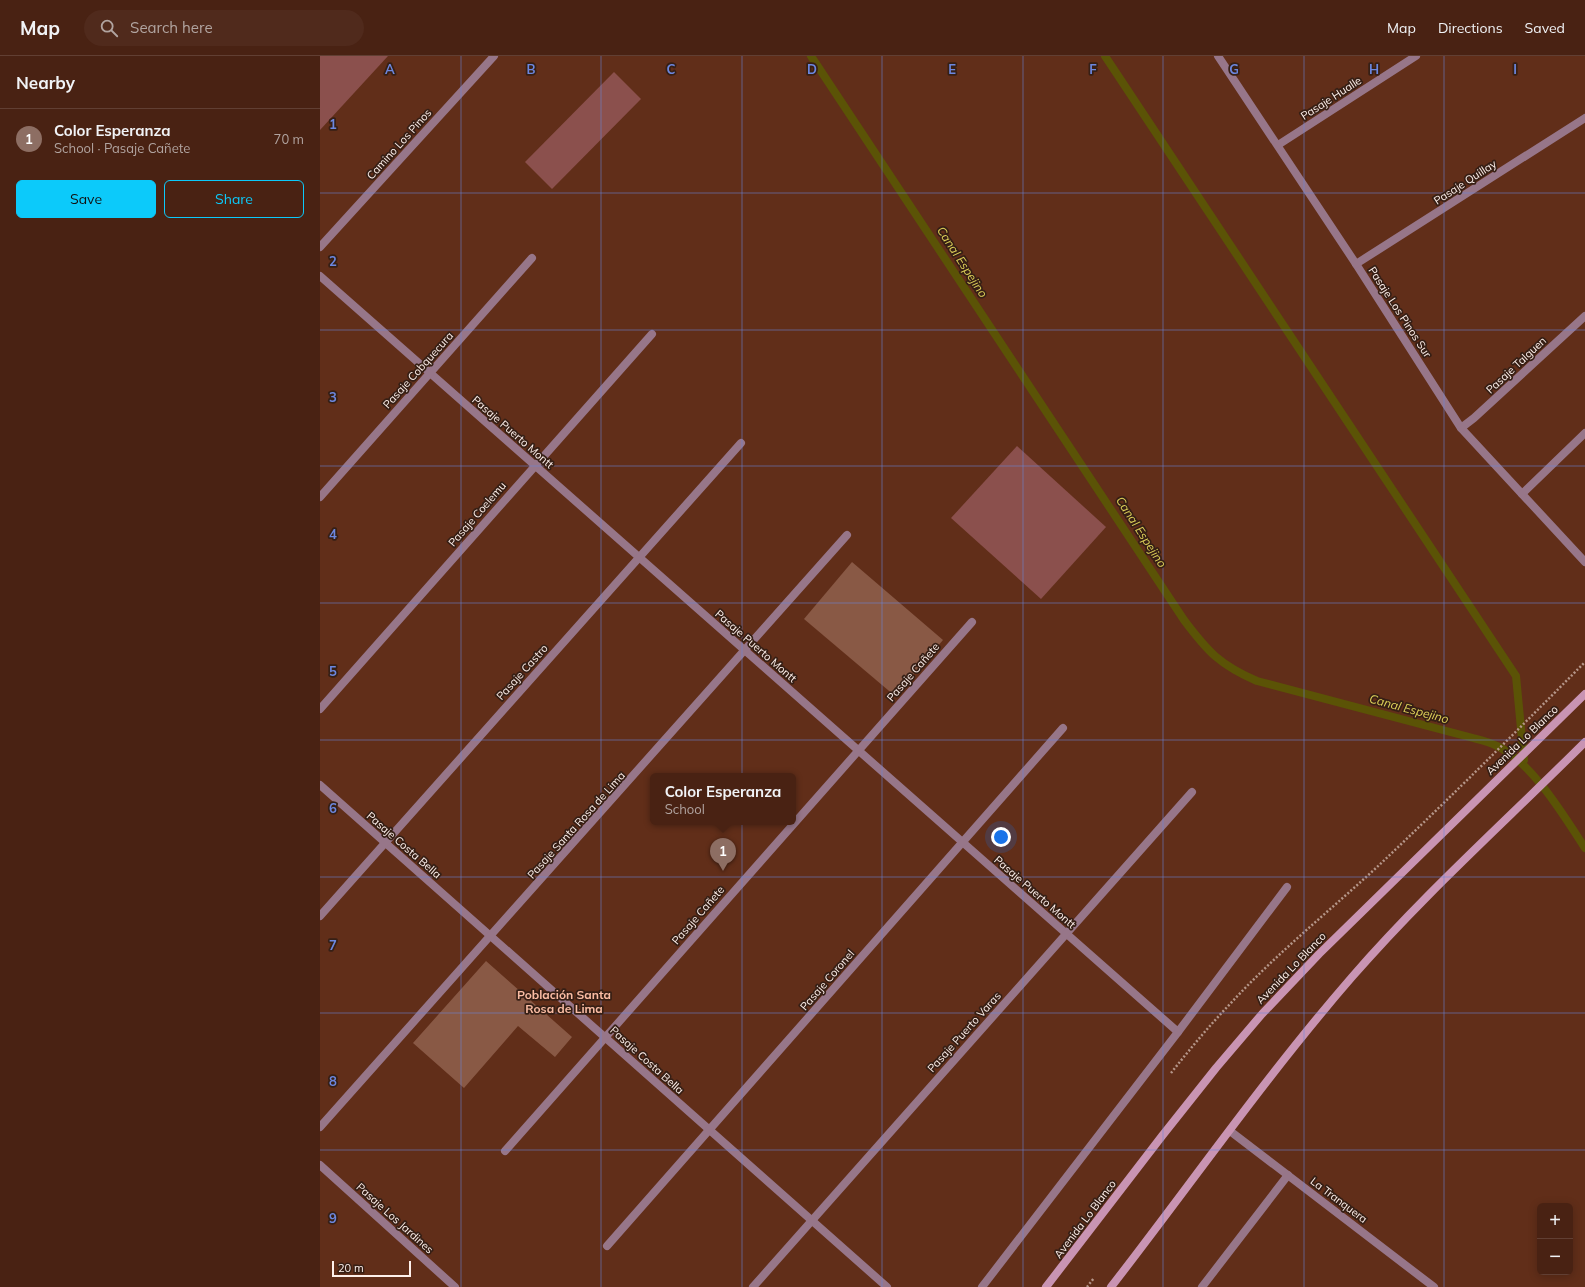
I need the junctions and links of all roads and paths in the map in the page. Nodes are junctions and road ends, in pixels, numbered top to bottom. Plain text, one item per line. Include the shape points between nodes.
1 (494, 56) edge
2 (1218, 56) edge
3 (1416, 56) edge
4 (1585, 118) edge
5 (1278, 145) junction
6 (320, 247) edge
7 (532, 258) dead end
8 (1356, 264) junction
9 (320, 276) edge
10 (1585, 316) edge
11 (652, 334) dead end
12 (430, 373) junction
13 (1461, 428) junction
14 (1585, 433) edge
15 (741, 443) dead end
16 (535, 465) junction
17 (1522, 494) junction
18 (320, 497) edge
19 (847, 536) dead end
20 (639, 558) junction
21 (1585, 562) edge
22 (972, 622) dead end
23 (745, 650) junction
24 (1585, 662) edge
25 (1585, 694) edge
26 (320, 708) edge
27 (1063, 728) dead end
28 (1583, 744) edge
29 (858, 750) junction
30 (320, 785) edge
31 (1192, 792) dead end
32 (796, 821) edge
33 (792, 825) edge
34 (963, 842) junction
35 (385, 843) junction
36 (1287, 888) dead end
37 (320, 916) edge
38 (1066, 934) junction
39 (492, 937) junction
40 (1178, 1032) junction
41 (605, 1038) junction
42 (1167, 1079) dead end
43 (320, 1127) edge
44 (709, 1130) junction
45 (1230, 1131) junction
46 (505, 1151) dead end
47 (320, 1165) edge
48 (1288, 1175) junction
49 (812, 1221) junction
50 (607, 1246) dead end
51 (455, 1287) edge
52 (753, 1287) edge
53 (887, 1287) edge
54 (982, 1287) edge
55 (1046, 1287) edge
56 (1111, 1287) edge
57 (1202, 1287) edge
58 (1434, 1287) edge

1 - 6 street, Camino Los Pinos
2 - 5 street, Pasaje Los Pinos Sur
3 - 5 street, Pasaje Hualle
4 - 8 street, Pasaje Quillay
5 - 8 street, Pasaje Los Pinos Sur
7 - 12 street, Pasaje Cobquecura
8 - 13 street, Pasaje Los Pinos Sur
9 - 12 street, Pasaje Puerto Montt
10 - 13 street, Pasaje Talguen
11 - 16 street, Pasaje Coelemu
12 - 16 street, Pasaje Puerto Montt
12 - 18 street, Pasaje Cobquecura
13 - 17 street, Pasaje Los Pinos Sur
14 - 17 street
15 - 20 street, Pasaje Castro
16 - 20 street, Pasaje Puerto Montt
16 - 26 street, Pasaje Coelemu
17 - 21 street, Pasaje Los Pinos Sur
19 - 23 street, Pasaje Santa Rosa de Lima
20 - 23 street, Pasaje Puerto Montt
20 - 35 street, Pasaje Castro
22 - 29 street, Pasaje Cañete
23 - 29 street, Pasaje Puerto Montt
23 - 39 street, Pasaje Santa Rosa de Lima
24 - 42 path via 1475,773 1265,968 1230,1004
25 - 55 main road, Avenida Lo Blanco via 1319,954 1262,1014 1162,1136
27 - 34 street, Pasaje Coronel
28 - 45 main road via 1387,938 1317,1019
29 - 32 street, Pasaje Cañete
29 - 34 street, Pasaje Puerto Montt
30 - 35 street, Pasaje Costa Bella
31 - 38 street, Pasaje Puerto Varas
33 - 41 street, Pasaje Cañete
34 - 38 street, Pasaje Puerto Montt
34 - 44 street, Pasaje Coronel
35 - 37 street, Pasaje Castro
35 - 39 street, Pasaje Costa Bella
36 - 40 street
38 - 40 street, Pasaje Puerto Montt
38 - 49 street, Pasaje Puerto Varas
39 - 41 street, Pasaje Costa Bella
39 - 43 street, Pasaje Santa Rosa de Lima
40 - 54 street
41 - 44 street, Pasaje Costa Bella
41 - 46 street, Pasaje Cañete
44 - 49 street, Pasaje Costa Bella
44 - 50 street, Pasaje Coronel
45 - 48 street, La Tranquera
45 - 56 main road
47 - 51 street, Pasaje Los Jardines
48 - 57 street
48 - 58 street, La Tranquera
49 - 52 street, Pasaje Puerto Varas
49 - 53 street, Pasaje Costa Bella

